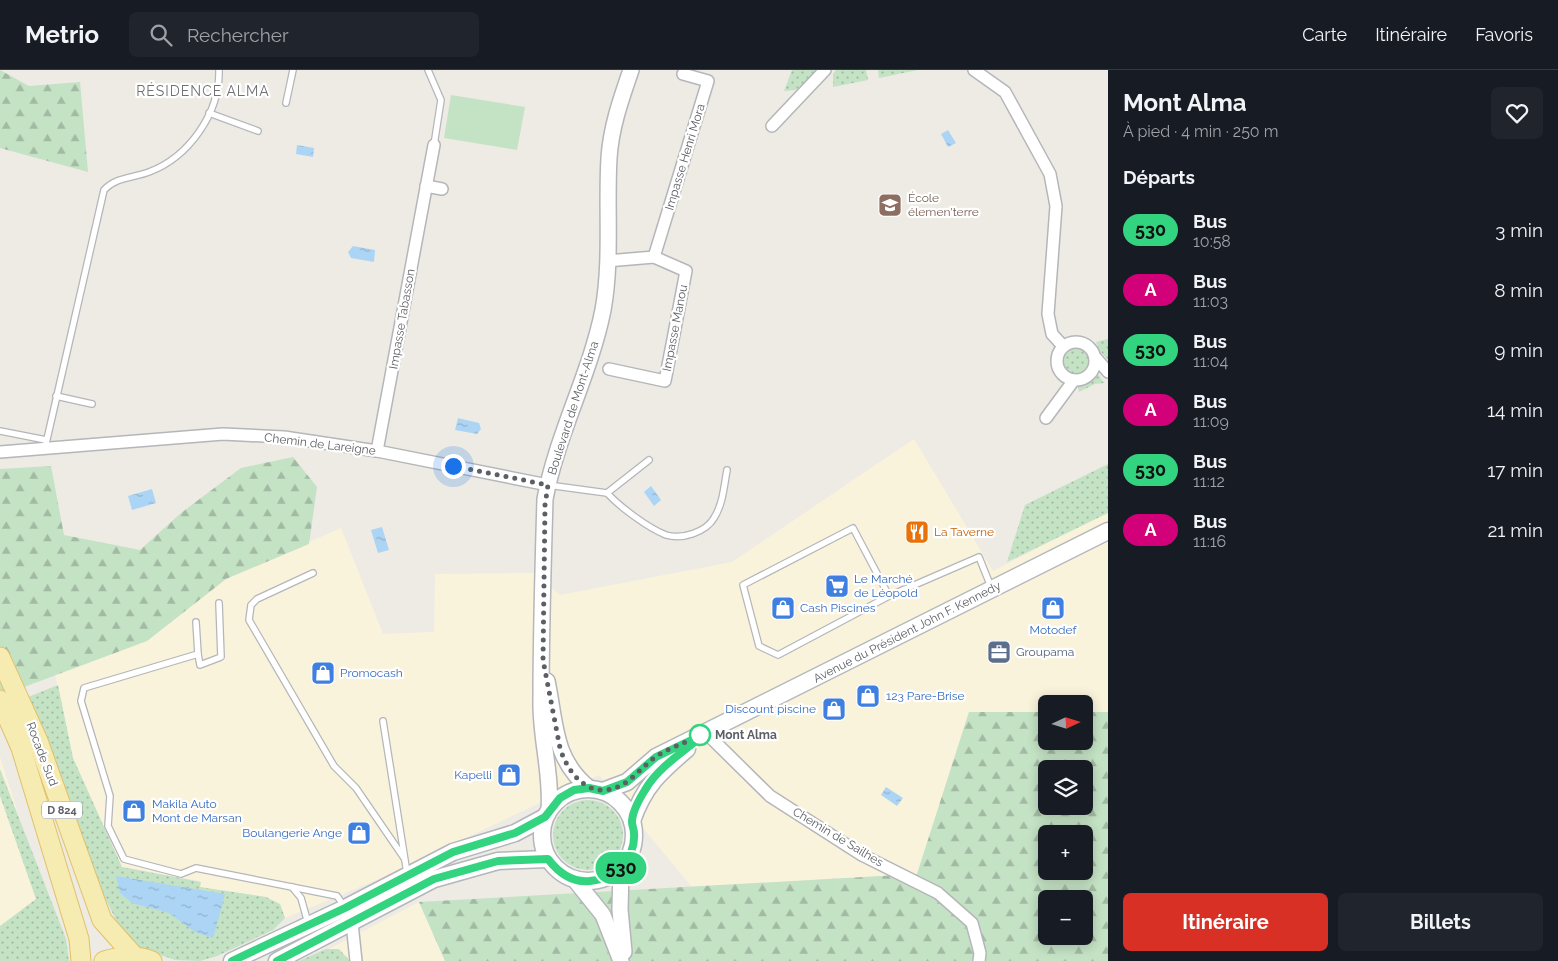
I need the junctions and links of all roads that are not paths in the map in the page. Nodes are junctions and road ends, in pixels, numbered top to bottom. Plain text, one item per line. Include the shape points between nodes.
1 (219, 70) edge
2 (293, 70) edge
3 (428, 70) edge
4 (631, 70) edge
5 (825, 70) edge
6 (974, 70) edge
7 (683, 74) dead end
8 (286, 103) dead end
9 (209, 113) junction
10 (772, 126) dead end
11 (258, 131) dead end
12 (434, 145) joint
13 (426, 186) junction
14 (442, 189) dead end
15 (654, 257) junction
16 (607, 261) junction
17 (1063, 346) junction
18 (1096, 358) junction
19 (609, 369) dead end
20 (1108, 372) edge
21 (1074, 380) junction
22 (56, 396) junction
23 (92, 404) dead end
24 (1046, 418) dead end
25 (0, 431) edge
26 (45, 444) junction
27 (377, 451) junction
28 (0, 452) edge
29 (649, 460) dead end
30 (727, 470) dead end
31 (548, 485) junction
32 (606, 493) junction
33 (1108, 531) edge
34 (313, 573) dead end
35 (992, 589) junction
36 (889, 596) junction
37 (219, 603) dead end
38 (196, 622) dead end
39 (198, 654) junction
40 (0, 657) edge
41 (543, 660) junction
42 (0, 700) edge
43 (383, 721) dead end
44 (706, 733) junction
45 (596, 790) junction
46 (547, 814) junction
47 (632, 821) junction
48 (404, 858) junction
49 (548, 859) junction
50 (621, 868) junction
51 (406, 879) junction
52 (575, 880) junction
53 (292, 887) junction
54 (345, 908) junction
55 (352, 923) junction
56 (309, 926) junction
57 (144, 959) edge
58 (81, 961) edge
59 (104, 961) edge
60 (232, 961) edge
61 (277, 961) edge
62 (356, 961) edge
63 (623, 961) edge
64 (979, 961) edge

1 - 9 lane
2 - 8 lane
3 - 12 lane via 441,100
4 - 16 street, Boulevard de Mont-Alma via 616,114 609,157
5 - 10 street
6 - 17 street via 1005,92 1050,174 1056,206 1048,314 1052,334
7 - 15 street, Impasse Henri Mora via 708,81
9 - 11 lane
9 - 22 lane via 197,136 180,153 151,171 117,180 104,190
12 - 13 street, Impasse Tabasson
13 - 14 street
13 - 27 street, Impasse Tabasson
15 - 16 street, Impasse Manou
15 - 19 street, Impasse Manou via 686,271 664,381
16 - 31 street, Boulevard de Mont-Alma via 606,291 596,342
17 - 18 street via 1074,341 1086,343
17 - 21 street via 1057,357 1059,369
18 - 20 street
18 - 21 street via 1094,369 1086,378
21 - 24 street
22 - 23 lane
22 - 26 lane
25 - 26 lane
26 - 27 street, Chemin de Lareigne via 222,434 284,437
26 - 28 street, Chemin de Lareigne
27 - 31 street, Chemin de Lareigne
29 - 32 lane
30 - 32 lane via 720,506 713,520 694,535 668,536 616,504
31 - 32 lane
31 - 41 street, Boulevard de Mont-Alma
33 - 35 main road, Avenue du Président John F. Kennedy
34 - 48 lane via 257,599 251,606 249,620 334,766 356,788
35 - 36 lane via 978,557
35 - 44 main road, Avenue du Président John F. Kennedy
36 - 36 lane via 852,528 743,585 759,646 778,656
37 - 39 lane via 221,658 200,665
38 - 39 lane
39 - 53 lane via 84,688 82,701 110,796 108,826 124,859 181,874 196,868
40 - 57 main road, Rocade Sud / D 824 via 38,741 102,920
41 - 45 street, Boulevard de Mont-Alma via 563,760 572,772
41 - 46 street, Boulevard de Mont-Alma via 541,701 545,765 550,786
42 - 58 main road, Rocade Sud / D 824 via 24,757 79,939
43 - 48 lane
44 - 45 main road, Avenue du Président John F. Kennedy via 656,757 627,782
44 - 47 main road, Avenue du Président John F. Kennedy via 645,789
44 - 64 street, Chemin de Sailhes via 770,796 862,855 938,893 972,922
45 - 46 main road via 574,790 560,798
45 - 47 main road via 615,798 626,808
46 - 49 main road via 542,831
46 - 51 main road via 515,833 453,852
47 - 50 main road via 633,846
48 - 51 lane
49 - 52 main road via 555,868
49 - 55 main road via 511,859 474,866 434,879
50 - 52 main road via 600,880
50 - 63 street
51 - 54 main road
52 - 63 street via 603,915
53 - 54 lane via 337,896
53 - 56 lane via 301,898
54 - 55 street
54 - 56 main road
55 - 61 main road
55 - 62 street
56 - 60 main road
57 - 59 main road

